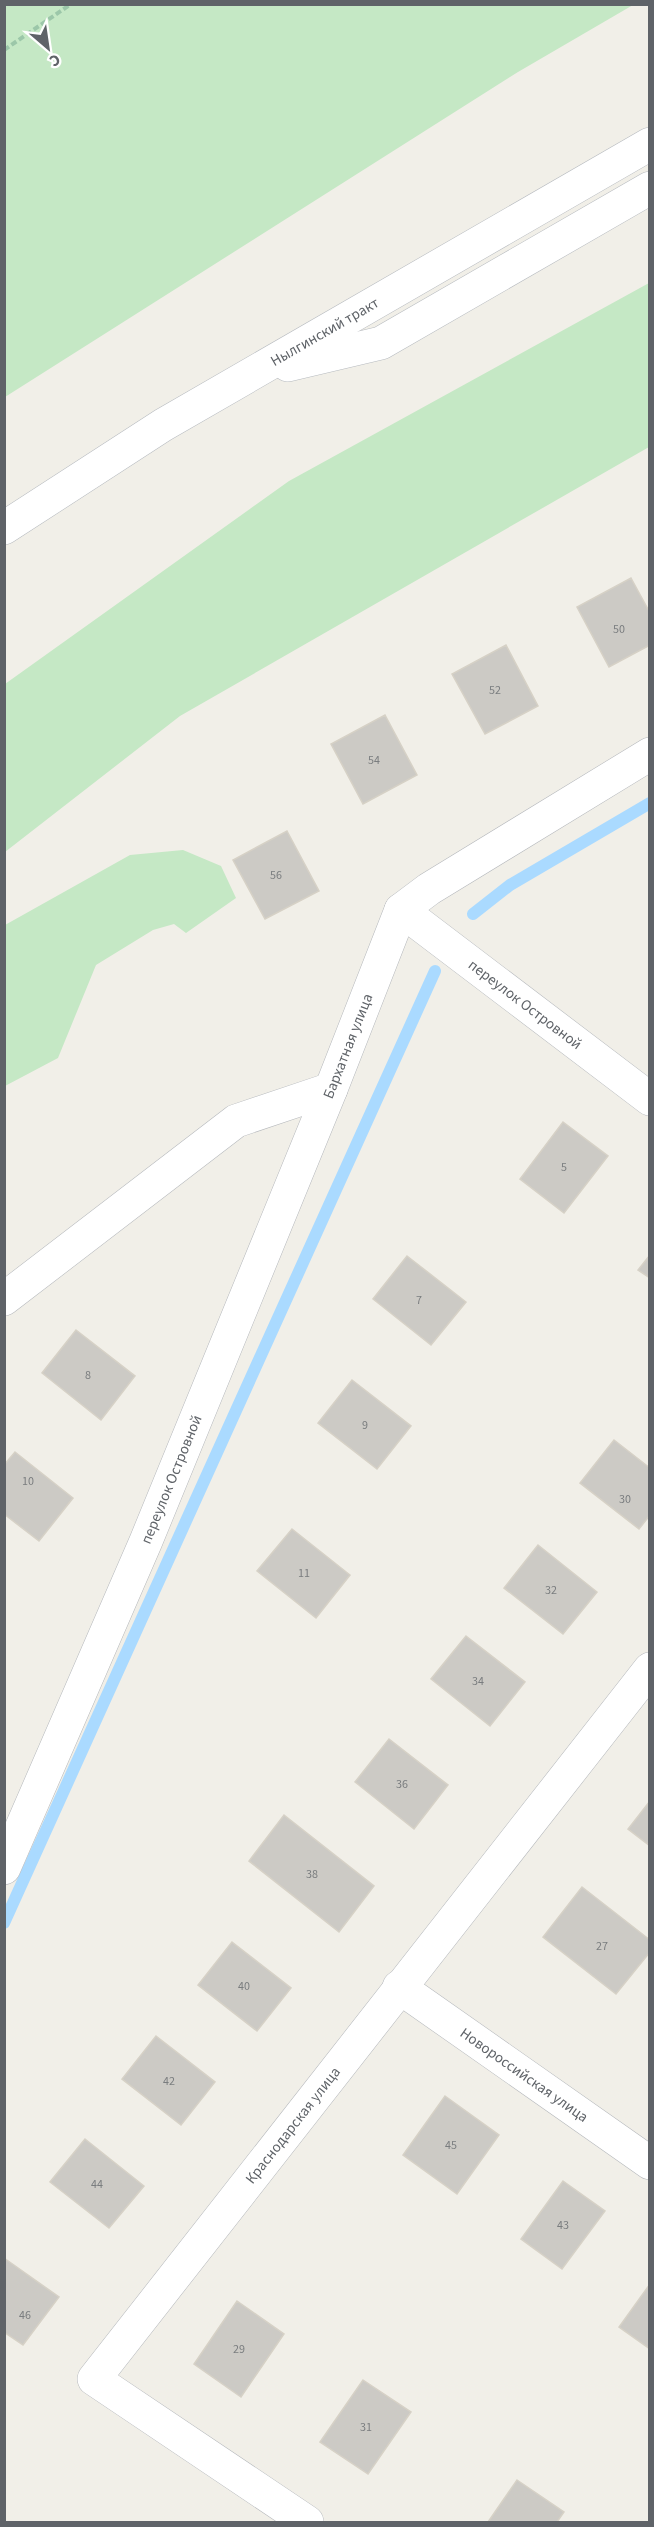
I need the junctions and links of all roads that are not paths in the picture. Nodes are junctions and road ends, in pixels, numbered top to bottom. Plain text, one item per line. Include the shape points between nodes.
1 (650, 144) edge
2 (650, 188) edge
3 (254, 373) junction
4 (4, 528) edge
5 (650, 754) edge
6 (401, 910) junction
7 (331, 1089) junction
8 (650, 1100) edge
9 (4, 1299) edge
10 (650, 1669) edge
11 (4, 1868) edge
12 (399, 1987) junction
13 (650, 2163) edge
14 (307, 2523) edge

1 - 3 street, Нылгинский тракт
2 - 3 street via 381,343
3 - 4 street, Нылгинский тракт via 163,425
5 - 6 street
6 - 7 street, Бархатная улица
6 - 8 street, переулок Островной
7 - 9 street, Бархатная улица via 236,1121
7 - 11 street, переулок Островной via 146,1541
10 - 12 street, Краснодарская улица
12 - 13 street, Новороссийская улица
12 - 14 street, Краснодарская улица via 94,2379

